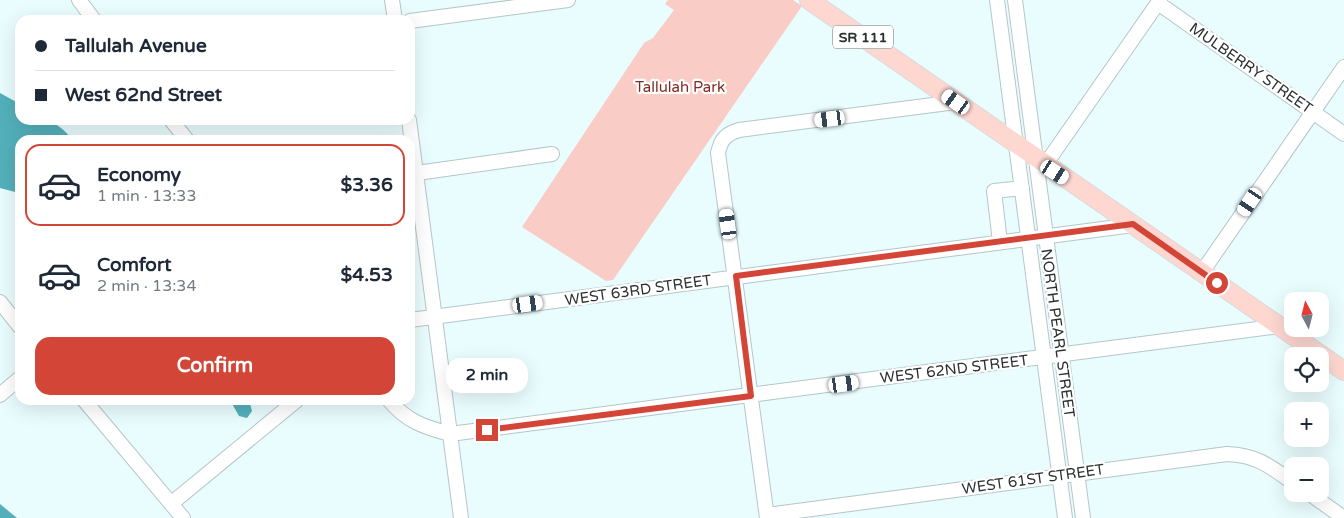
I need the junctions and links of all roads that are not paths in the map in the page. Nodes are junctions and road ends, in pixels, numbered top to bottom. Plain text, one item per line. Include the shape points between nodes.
1 (79, 0) edge
2 (392, 0) edge
3 (568, 0) edge
4 (809, 0) edge
5 (997, 0) edge
6 (1015, 0) edge
7 (1159, 1) edge
8 (90, 15) edge
9 (394, 15) edge
10 (415, 20) edge
11 (1344, 67) edge
12 (956, 102) junction
13 (1313, 112) junction
14 (175, 125) edge
15 (1344, 134) edge
16 (183, 135) edge
17 (1016, 144) junction
18 (552, 154) dead end
19 (1040, 161) junction
20 (415, 174) edge
21 (415, 188) edge
22 (1022, 188) junction
23 (1133, 224) junction
24 (1045, 236) junction
25 (1028, 238) junction
26 (1000, 242) junction
27 (1202, 272) junction
28 (736, 276) junction
29 (0, 302) edge
30 (434, 317) junction
31 (415, 319) edge
32 (15, 320) edge
33 (1280, 326) junction
34 (1061, 355) junction
35 (1044, 357) junction
36 (1344, 371) edge
37 (15, 382) edge
38 (0, 395) edge
39 (751, 396) junction
40 (88, 405) edge
41 (291, 405) edge
42 (394, 405) edge
43 (450, 434) junction
44 (1077, 473) junction
45 (1060, 476) junction
46 (1284, 476) edge
47 (1321, 502) edge
48 (172, 503) junction
49 (767, 516) edge
50 (183, 518) edge
51 (461, 518) edge
52 (1065, 518) edge
53 (1083, 518) edge
54 (1344, 518) edge

1 - 8 street
2 - 9 street
3 - 10 street
4 - 12 main road, SR 111
5 - 17 street, NORTH PEARL STREET
6 - 19 street, NORTH PEARL STREET
7 - 13 street, MULBERRY STREET
7 - 19 street
11 - 13 street
12 - 17 main road, SR 111
12 - 28 street via 740,130 724,137 718,153
13 - 15 street, MULBERRY STREET
13 - 27 street
14 - 16 street
17 - 19 main road, SR 111
17 - 22 street, NORTH PEARL STREET
18 - 20 street
19 - 23 main road, SR 111
19 - 24 street, NORTH PEARL STREET
21 - 30 street
22 - 25 street, NORTH PEARL STREET
22 - 26 street via 994,191
23 - 24 street, WEST 63RD STREET
23 - 27 main road, SR 111
24 - 25 street, WEST 63RD STREET
24 - 34 street, NORTH PEARL STREET
25 - 26 street, WEST 63RD STREET
25 - 35 street, NORTH PEARL STREET
26 - 28 street, WEST 63RD STREET
27 - 33 main road, SR 111
28 - 30 street, WEST 63RD STREET
28 - 39 street
29 - 32 street
30 - 31 street, WEST 63RD STREET
30 - 43 street
33 - 34 street, WEST 62ND STREET
33 - 36 main road, SR 111
34 - 35 street, WEST 62ND STREET
34 - 44 street, NORTH PEARL STREET
35 - 39 street, WEST 62ND STREET
35 - 45 street, NORTH PEARL STREET
37 - 38 street
39 - 43 street, WEST 62ND STREET
39 - 49 street
40 - 48 street
41 - 48 street
42 - 43 street via 406,418 420,426
43 - 51 street
44 - 45 street, WEST 61ST STREET
44 - 46 street, WEST 61ST STREET via 1227,454 1246,455 1265,462
44 - 53 street, NORTH PEARL STREET
45 - 49 street, WEST 61ST STREET
45 - 52 street, NORTH PEARL STREET
47 - 54 street
48 - 50 street

